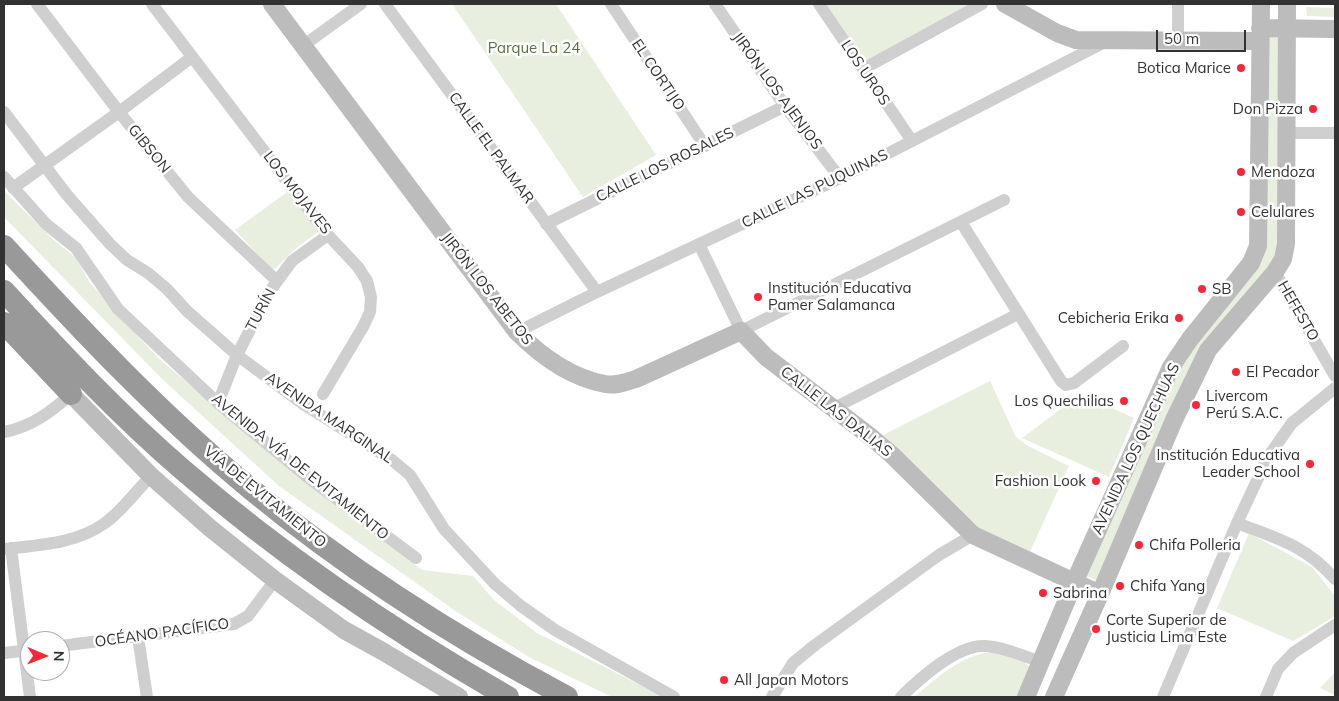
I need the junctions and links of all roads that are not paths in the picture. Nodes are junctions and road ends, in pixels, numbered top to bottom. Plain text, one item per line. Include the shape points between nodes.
1 (37, 4) edge
2 (272, 4) edge
3 (361, 4) edge
4 (385, 4) edge
5 (611, 4) edge
6 (715, 4) edge
7 (818, 4) edge
8 (982, 4) edge
9 (1005, 4) edge
10 (1178, 4) edge
11 (1261, 4) edge
12 (1287, 4) edge
13 (159, 6) edge
14 (1287, 29) junction
15 (1335, 29) edge
16 (1260, 34) junction
17 (1110, 40) junction
18 (1178, 40) junction
19 (304, 45) junction
20 (192, 56) junction
21 (863, 69) junction
22 (785, 106) junction
23 (4, 112) edge
24 (120, 112) junction
25 (1288, 133) junction
26 (1335, 133) edge
27 (912, 141) junction
28 (704, 146) junction
29 (44, 167) junction
30 (4, 177) edge
31 (840, 178) junction
32 (13, 188) junction
33 (1004, 200) dead end
34 (961, 222) junction
35 (546, 224) junction
36 (328, 235) junction
37 (699, 244) junction
38 (4, 246) edge
39 (1275, 272) junction
40 (277, 281) junction
41 (4, 291) edge
42 (597, 292) junction
43 (1018, 314) junction
44 (4, 323) edge
45 (741, 331) junction
46 (517, 332) junction
47 (1123, 346) dead end
48 (237, 355) junction
49 (1335, 376) edge
50 (1335, 388) edge
51 (72, 394) junction
52 (323, 394) dead end
53 (218, 403) junction
54 (834, 408) junction
55 (4, 432) edge
56 (151, 476) junction
57 (1237, 523) junction
58 (972, 536) junction
59 (8, 549) edge
60 (416, 558) dead end
61 (1335, 579) edge
62 (275, 580) junction
63 (1074, 583) junction
64 (1100, 594) junction
65 (1335, 625) edge
66 (23, 631) edge
67 (138, 637) junction
68 (70, 645) edge
69 (20, 652) edge
70 (4, 653) edge
71 (1041, 662) junction
72 (29, 681) edge
73 (30, 697) edge
74 (147, 697) edge
75 (459, 697) edge
76 (508, 697) edge
77 (567, 697) edge
78 (674, 697) edge
79 (772, 697) edge
80 (901, 697) edge
81 (1026, 697) edge
82 (1054, 697) edge
83 (1163, 697) edge
84 (1266, 697) edge

1 - 24 street, GIBSON
2 - 19 street, JIRÓN LOS ABETOS
3 - 19 street
4 - 35 street, CALLE EL PALMAR
5 - 28 street, EL CORTIJO
6 - 22 street, JIRÓN LOS AJENJOS
7 - 21 street, LOS UROS
8 - 21 street
9 - 17 street via 1056,33 1076,40
10 - 18 street
11 - 16 street, AVENIDA LOS QUECHUAS
12 - 14 street, AVENIDA LOS QUECHUAS
13 - 20 street, LOS MOJAVES
14 - 15 street
14 - 16 street
14 - 25 street, AVENIDA LOS QUECHUAS
16 - 18 street
16 - 63 street, AVENIDA LOS QUECHUAS via 1258,246 1251,263 1190,339 1172,367
17 - 18 street
17 - 27 street, CALLE LAS PUQUINAS
19 - 46 street, JIRÓN LOS ABETOS
20 - 24 street
20 - 36 street, LOS MOJAVES
21 - 27 street, LOS UROS
22 - 28 street, CALLE LOS ROSALES
22 - 31 street, JIRÓN LOS AJENJOS
23 - 29 street, AVENIDA MARGINAL
24 - 29 street
24 - 40 street, GIBSON via 188,197
25 - 26 street
25 - 39 street, AVENIDA LOS QUECHUAS via 1286,244 1283,259
27 - 31 street, CALLE LAS PUQUINAS
28 - 35 street, CALLE LOS ROSALES
29 - 32 street
29 - 48 street, AVENIDA MARGINAL via 110,244 161,284
30 - 32 street, AVENIDA VÍA DE EVITAMIENTO
31 - 37 street, CALLE LAS PUQUINAS
32 - 53 street, AVENIDA VÍA DE EVITAMIENTO via 46,224 76,248 118,310
33 - 34 street, JIRÓN LOS ABETOS
34 - 43 street
34 - 45 street, JIRÓN LOS ABETOS
35 - 42 street, CALLE EL PALMAR
36 - 40 street, TURÍN via 292,260
36 - 52 street, LOS MOJAVES via 358,267 367,281 371,297 370,312
37 - 42 street, CALLE LAS PUQUINAS
37 - 45 street
38 - 77 highway, VÍA DE EVITAMIENTO via 138,387 286,517 412,607
39 - 49 street, HEFESTO
39 - 64 street, AVENIDA LOS QUECHUAS via 1208,350 1174,420
40 - 48 street, TURÍN
41 - 76 highway, VÍA DE EVITAMIENTO via 117,409 244,520 369,612
42 - 46 street, CALLE LAS PUQUINAS
43 - 47 street via 1060,381 1066,385 1074,383
43 - 54 street
44 - 51 highway
45 - 46 street, JIRÓN LOS ABETOS via 621,384 606,384 554,363
45 - 54 street, CALLE LAS DALIAS via 766,357
48 - 53 street, TURÍN
48 - 78 street, AVENIDA MARGINAL via 303,404 392,460 410,476 444,529 520,606 555,630
50 - 57 street via 1292,423 1278,441
51 - 55 street via 36,421
51 - 56 street
53 - 60 street, AVENIDA VÍA DE EVITAMIENTO via 310,479
54 - 58 street, CALLE LAS DALIAS via 892,455
56 - 59 street via 106,522 86,534
56 - 62 street
57 - 61 street via 1308,553
57 - 83 street
58 - 63 street, CALLE LAS DALIAS
58 - 79 street via 932,560 792,663
59 - 66 street
62 - 67 street, OCÉANO PACÍFICO via 253,610 238,622
62 - 75 street via 344,630
63 - 64 street, CALLE LAS DALIAS
63 - 71 street, AVENIDA LOS QUECHUAS
64 - 82 street, AVENIDA LOS QUECHUAS
65 - 84 street via 1292,652 1278,669
67 - 68 street, OCÉANO PACÍFICO
67 - 74 street
69 - 70 street
71 - 80 street via 996,647 982,646 947,659 920,678
71 - 81 street, AVENIDA LOS QUECHUAS
72 - 73 street

